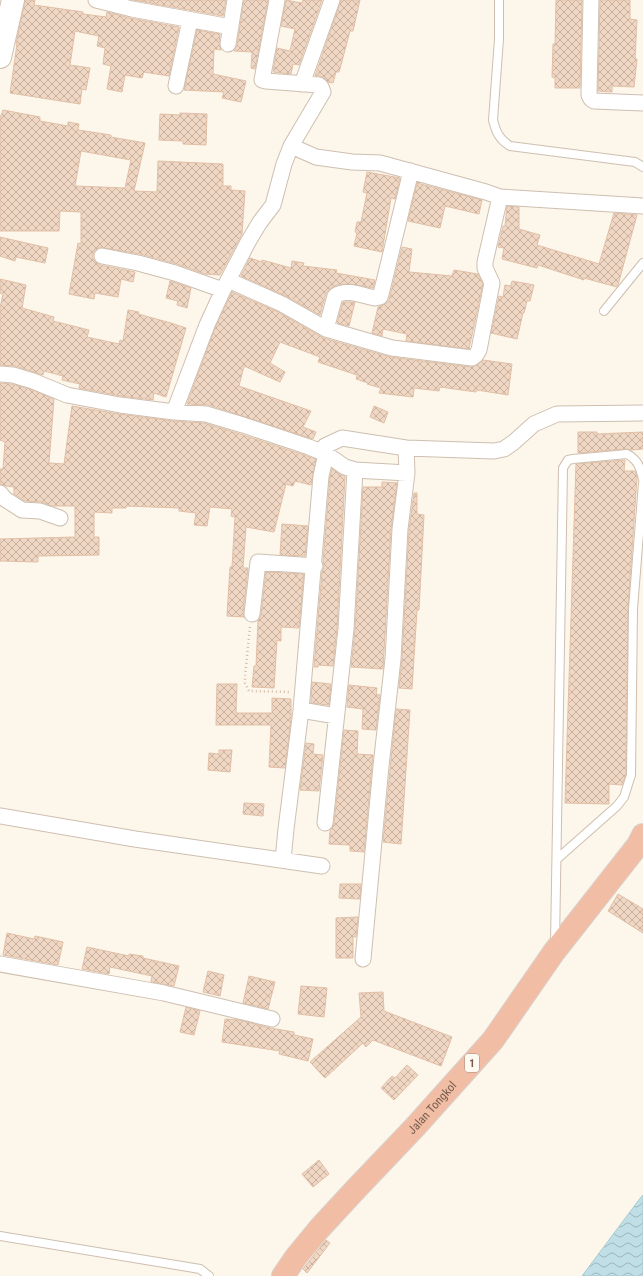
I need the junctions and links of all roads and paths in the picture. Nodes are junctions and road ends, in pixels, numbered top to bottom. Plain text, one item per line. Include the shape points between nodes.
1 (13, 0) edge
2 (96, 0) edge
3 (235, 0) edge
4 (277, 0) edge
5 (332, 0) edge
6 (500, 0) edge
7 (591, 0) edge
8 (190, 20) junction
9 (231, 27) junction
10 (228, 44) dead end
11 (0, 57) edge
12 (302, 84) junction
13 (176, 86) dead end
14 (643, 103) edge
15 (291, 146) junction
16 (643, 158) edge
17 (635, 162) junction
18 (643, 167) edge
19 (411, 171) junction
20 (500, 197) junction
21 (643, 206) edge
22 (102, 256) dead end
23 (643, 263) edge
24 (226, 285) junction
25 (604, 311) dead end
26 (326, 329) junction
27 (0, 374) edge
28 (174, 412) junction
29 (643, 413) edge
30 (330, 446) junction
31 (406, 448) junction
32 (355, 470) junction
33 (407, 473) junction
34 (643, 479) edge
35 (643, 483) edge
36 (0, 493) edge
37 (60, 518) dead end
38 (314, 566) junction
39 (252, 614) joint
40 (303, 693) junction
41 (301, 710) junction
42 (336, 716) junction
43 (0, 816) edge
44 (325, 823) dead end
45 (643, 836) edge
46 (557, 859) junction
47 (283, 860) junction
48 (322, 866) dead end
49 (554, 952) junction
50 (363, 959) dead end
51 (0, 964) edge
52 (272, 1019) dead end
53 (0, 1236) edge
54 (209, 1276) edge
55 (283, 1276) edge

1 - 11 street
2 - 8 street via 132,10
3 - 9 street
4 - 12 street via 262,80
5 - 12 street
6 - 17 lane via 493,120 501,141 510,146
7 - 14 street via 591,98 594,101
8 - 9 street
8 - 13 street
9 - 10 street
12 - 15 street via 319,85 323,92
15 - 19 street via 316,157 380,163
15 - 24 street via 273,205 248,242
16 - 17 lane
17 - 18 lane
19 - 20 street
19 - 26 street via 380,297 345,292 337,294
20 - 21 street
20 - 26 street via 485,262 492,284 476,355 472,358 392,348
22 - 24 street
23 - 25 lane
24 - 26 street via 282,304
24 - 28 street
27 - 28 street via 34,381 67,395 120,406
28 - 30 street via 206,414 302,445
29 - 31 street via 557,414 534,424 504,449 494,452
30 - 31 street via 342,438
30 - 32 street via 345,467
30 - 38 street via 321,476
31 - 33 street
32 - 33 street
32 - 42 street via 346,629
33 - 50 street via 400,529 393,659
34 - 46 lane via 635,458 627,454 568,460 563,468
35 - 46 lane via 633,609 631,776 624,797 617,806
36 - 37 street via 22,510 40,511
38 - 39 street via 258,562
38 - 40 street
39 - 40 path via 246,688 250,691
40 - 41 street
41 - 42 street
41 - 47 street
42 - 44 street
43 - 47 street
45 - 49 highway, Jalan Tongkol / 1
46 - 49 lane
47 - 48 street
49 - 55 highway, Jalan Tongkol / 1 via 493,1040 319,1229
51 - 52 street via 164,993
53 - 54 lane via 200,1269

